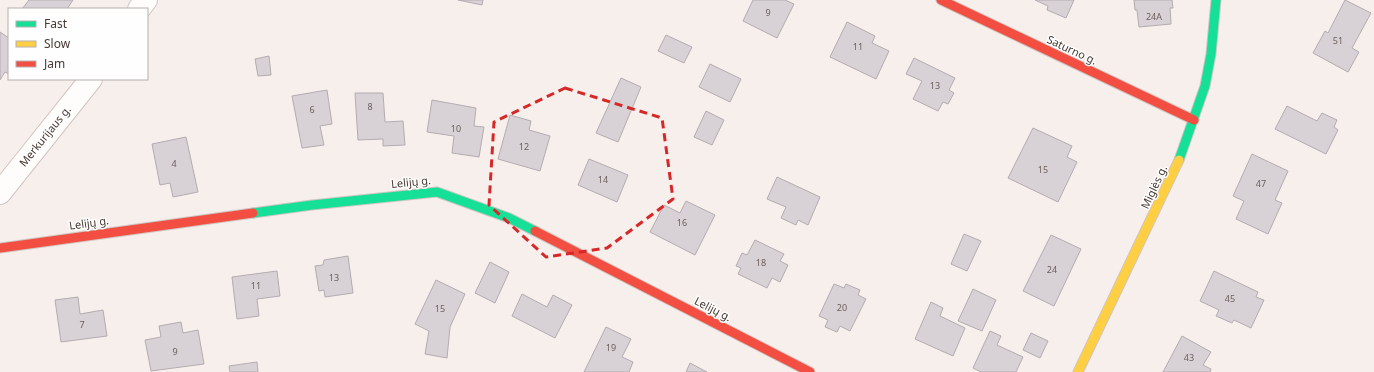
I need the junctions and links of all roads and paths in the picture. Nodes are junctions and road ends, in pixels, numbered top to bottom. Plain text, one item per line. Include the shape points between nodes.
1 (146, 0) edge
2 (941, 0) edge
3 (1216, 0) edge
4 (140, 8) edge
5 (90, 80) edge
6 (1194, 120) junction
7 (0, 193) edge
8 (0, 248) edge
9 (810, 372) edge
10 (1078, 372) edge

1 - 4 street
2 - 6 street, Saturno g.
3 - 6 street, Miglės g. via 1211,54 1205,86
5 - 7 street, Merkurijaus g.
6 - 10 street, Miglės g. via 1175,170
8 - 9 street, Lelijų g. via 312,205 437,192 509,218

